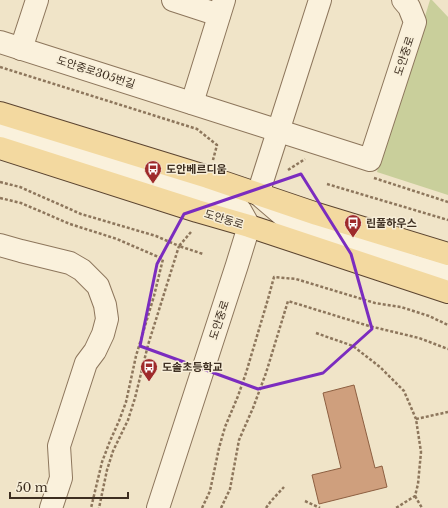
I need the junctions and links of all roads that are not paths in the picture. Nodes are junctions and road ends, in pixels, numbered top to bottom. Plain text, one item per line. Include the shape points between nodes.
1 (37, 0) edge
2 (173, 0) edge
3 (320, 0) edge
4 (403, 0) edge
5 (221, 7) edge
6 (0, 42) edge
7 (22, 49) junction
8 (192, 103) junction
9 (0, 113) edge
10 (279, 131) junction
11 (0, 134) edge
12 (0, 148) edge
13 (258, 194) junction
14 (248, 226) junction
15 (0, 245) edge
16 (448, 254) edge
17 (448, 276) edge
18 (448, 292) edge
19 (51, 508) edge
20 (158, 508) edge

1 - 7 street
2 - 5 street
3 - 10 street, 도안중로
4 - 10 street, 도안중로 via 410,7 415,22 370,160
5 - 8 street
6 - 7 street, 도안중로305번길
7 - 8 street, 도안중로305번길
8 - 10 street, 도안중로305번길
9 - 13 main road
10 - 13 street, 도안중로
11 - 14 street via 72,149 204,191 240,210
12 - 14 main road, 도안동로
13 - 14 main road, 도안중로
13 - 16 main road
13 - 17 street via 293,224 311,232
14 - 18 main road, 도안동로
14 - 20 street, 도안중로
15 - 19 street via 70,263 82,270 98,286 105,305 107,319 103,334 86,363 59,446 61,478

